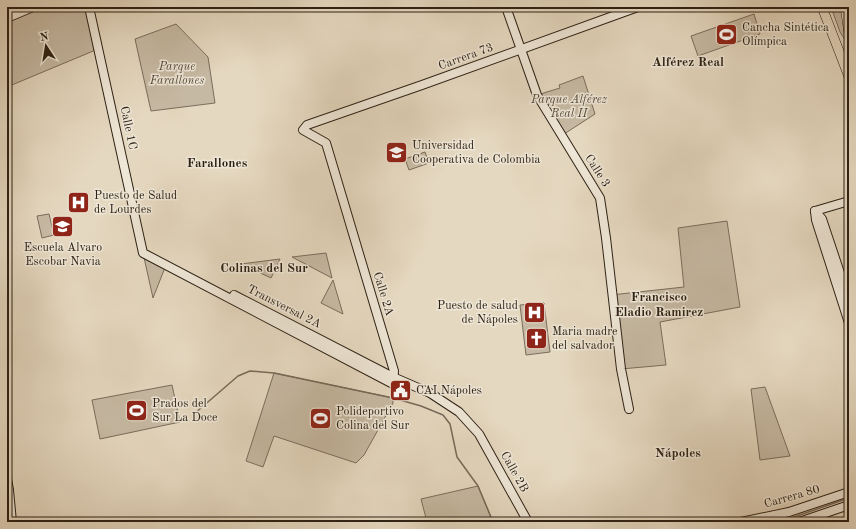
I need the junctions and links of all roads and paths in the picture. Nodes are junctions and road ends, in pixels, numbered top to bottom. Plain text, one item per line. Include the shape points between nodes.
1 (14, 7) edge
2 (33, 7) edge
3 (89, 7) edge
4 (506, 7) edge
5 (638, 7) edge
6 (822, 7) edge
7 (844, 7) edge
8 (7, 10) edge
9 (7, 18) edge
10 (849, 33) edge
11 (521, 49) junction
12 (849, 77) edge
13 (303, 130) joint
14 (849, 201) edge
15 (815, 211) junction
16 (142, 250) joint
17 (849, 300) edge
18 (849, 323) edge
19 (393, 381) junction
20 (629, 409) dead end
21 (7, 479) edge
22 (849, 492) edge
23 (849, 505) edge
24 (12, 522) edge
25 (528, 522) edge
26 (742, 522) edge
27 (799, 522) edge

1 - 8 street
2 - 9 street
3 - 16 street, Calle 1C
4 - 11 street, Calle 3
5 - 11 street, Carrera 73
6 - 12 main road
7 - 10 main road
11 - 13 street, Carrera 73 via 307,125
11 - 20 street, Calle 3 via 536,95 600,198 621,369
13 - 19 street, Calle 2A via 326,142 394,371
14 - 15 street
15 - 17 street via 822,219
15 - 18 street
16 - 19 street, Transversal 2A
19 - 25 street, Calle 2B via 430,393 459,412 479,434
21 - 24 street
22 - 26 street, Carrera 80 via 789,512
23 - 27 street, Carrera 80

